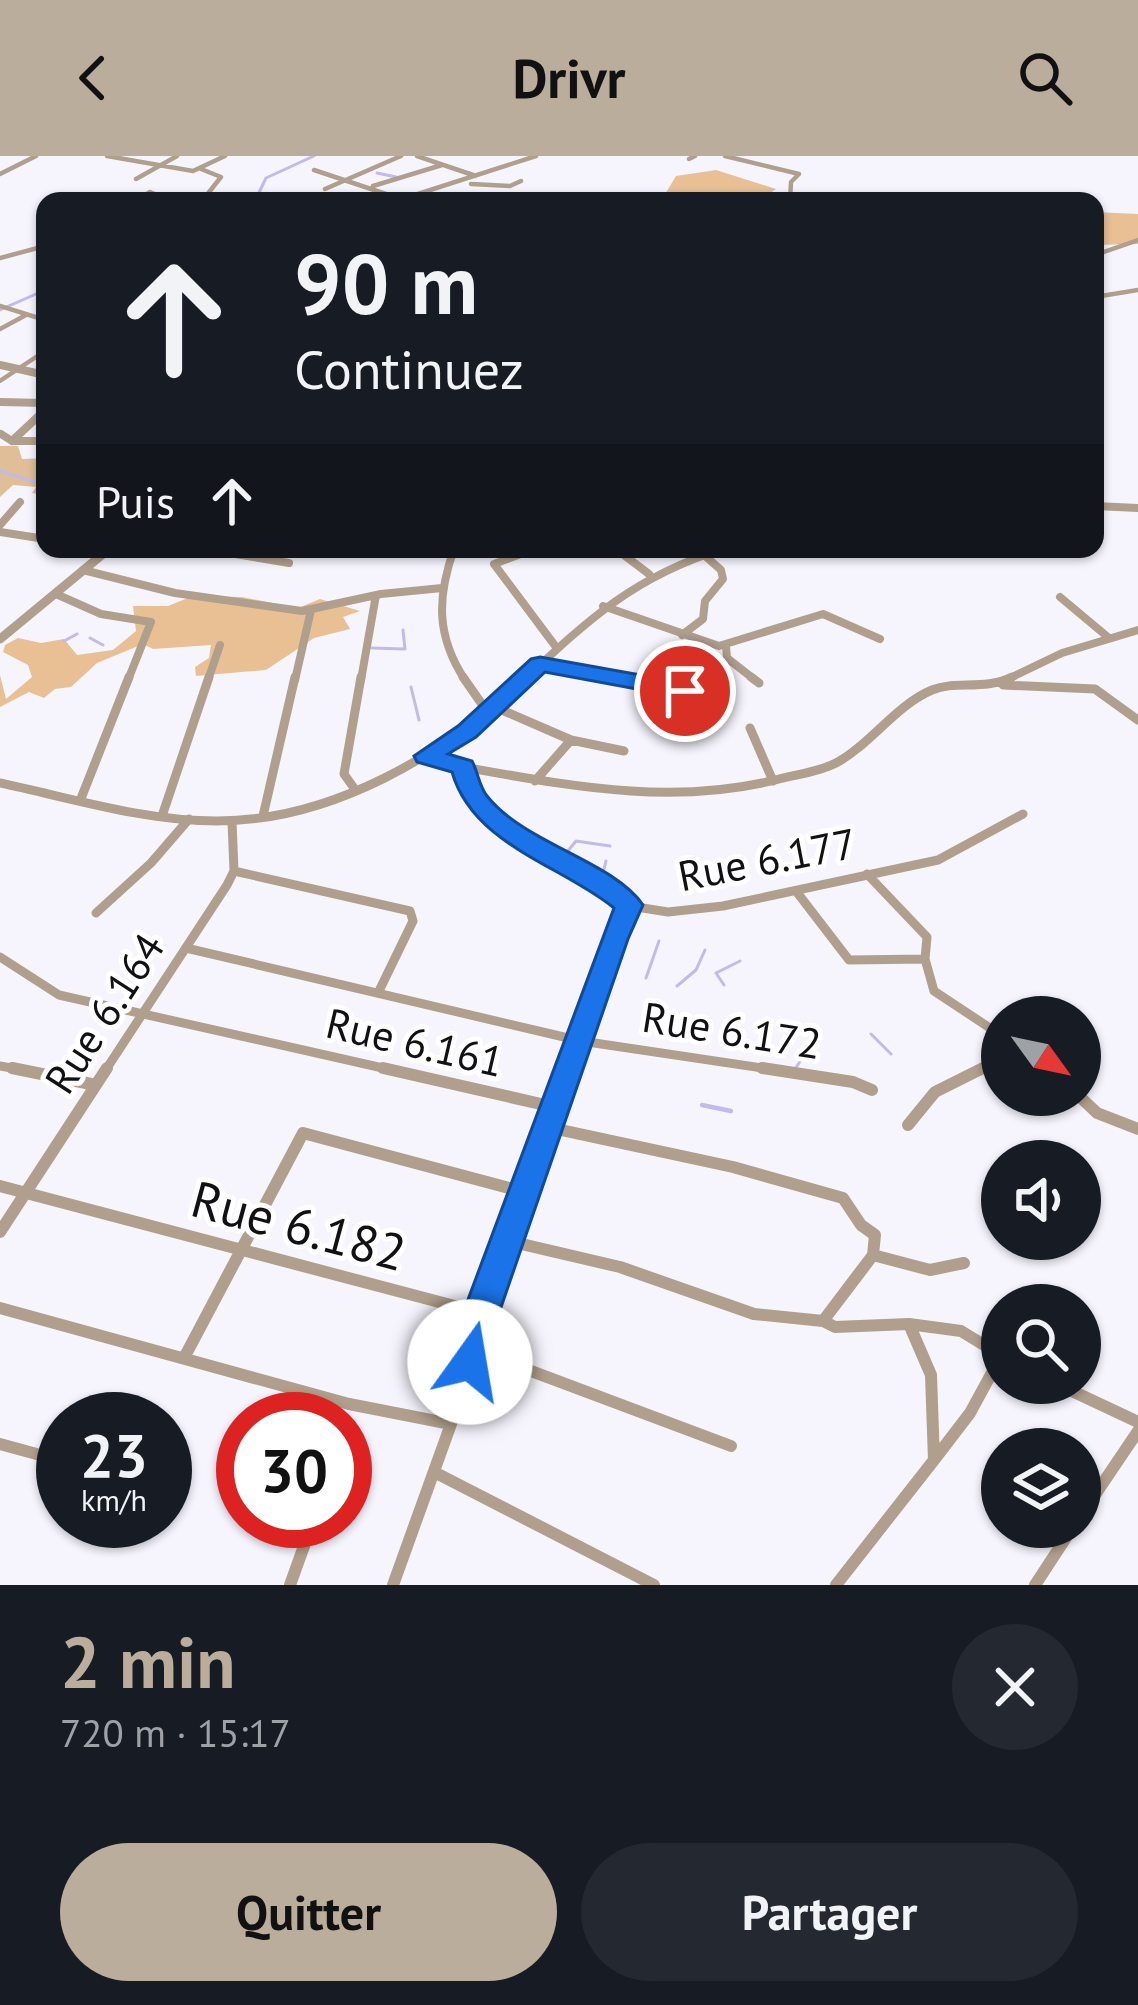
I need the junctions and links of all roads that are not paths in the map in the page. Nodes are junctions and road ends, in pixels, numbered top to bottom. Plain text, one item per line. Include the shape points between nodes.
1 (36, 156) edge
2 (106, 156) edge
3 (177, 156) edge
4 (225, 156) edge
5 (401, 156) edge
6 (417, 156) edge
7 (533, 156) edge
8 (725, 156) edge
9 (758, 159) edge
10 (160, 165) junction
11 (442, 165) junction
12 (197, 170) junction
13 (314, 170) dead end
14 (0, 174) edge
15 (476, 176) junction
16 (136, 178) dead end
17 (349, 178) junction
18 (521, 181) dead end
19 (372, 187) junction
20 (325, 189) dead end
21 (430, 191) junction
22 (209, 192) edge
23 (382, 192) edge
24 (427, 192) edge
25 (790, 192) edge
26 (1138, 240) edge
27 (36, 248) edge
28 (1104, 252) edge
29 (0, 258) edge
30 (1138, 290) edge
31 (1104, 296) edge
32 (3, 306) edge
33 (26, 315) junction
34 (36, 318) edge
35 (0, 329) edge
36 (36, 357) edge
37 (0, 365) edge
38 (16, 369) junction
39 (36, 373) edge
40 (0, 381) edge
41 (0, 402) edge
42 (36, 405) edge
43 (36, 416) edge
44 (1, 434) edge
45 (12, 441) junction
46 (36, 441) edge
47 (20, 502) dead end
48 (1104, 506) edge
49 (1138, 508) edge
50 (0, 528) edge
51 (36, 537) edge
52 (97, 558) edge
53 (259, 558) edge
54 (451, 558) edge
55 (510, 558) edge
56 (628, 558) edge
57 (692, 558) edge
58 (708, 558) edge
59 (289, 563) dead end
60 (83, 570) junction
61 (649, 574) junction
62 (442, 588) junction
63 (56, 594) junction
64 (376, 595) junction
65 (1060, 597) dead end
66 (603, 606) junction
67 (311, 610) junction
68 (1138, 630) edge
69 (682, 635) junction
70 (1108, 638) junction
71 (0, 639) edge
72 (880, 639) dead end
73 (220, 645) dead end
74 (726, 646) junction
75 (556, 647) junction
76 (540, 664) junction
77 (759, 683) dead end
78 (1000, 684) junction
79 (685, 691) dead end
80 (491, 710) junction
81 (1138, 720) edge
82 (750, 728) dead end
83 (571, 740) junction
84 (624, 751) dead end
85 (426, 756) junction
86 (463, 767) junction
87 (535, 781) junction
88 (773, 781) junction
89 (0, 783) edge
90 (353, 788) junction
91 (80, 801) junction
92 (1023, 814) dead end
93 (162, 816) junction
94 (263, 816) junction
95 (189, 819) junction
96 (232, 820) junction
97 (234, 871) junction
98 (867, 874) junction
99 (796, 891) junction
100 (629, 905) junction
101 (96, 913) dead end
102 (186, 948) junction
103 (0, 957) edge
104 (925, 959) junction
105 (379, 991) junction
106 (144, 1013) junction
107 (981, 1022) edge
108 (581, 1041) junction
109 (0, 1066) edge
110 (981, 1070) edge
111 (97, 1085) junction
112 (872, 1090) dead end
113 (554, 1107) junction
114 (1101, 1115) edge
115 (908, 1125) dead end
116 (547, 1127) junction
117 (1138, 1130) edge
118 (0, 1186) edge
119 (26, 1192) junction
120 (524, 1192) junction
121 (0, 1232) edge
122 (509, 1241) junction
123 (240, 1250) junction
124 (873, 1255) junction
125 (964, 1263) dead end
126 (0, 1308) edge
127 (481, 1313) junction
128 (823, 1321) junction
129 (909, 1324) junction
130 (476, 1340) junction
131 (981, 1343) edge
132 (184, 1358) junction
133 (287, 1392) edge
134 (981, 1394) edge
135 (1101, 1404) edge
136 (372, 1415) edge
137 (1138, 1421) edge
138 (451, 1424) junction
139 (1138, 1432) edge
140 (0, 1444) edge
141 (731, 1446) dead end
142 (36, 1454) edge
143 (934, 1460) junction
144 (434, 1472) junction
145 (1101, 1486) edge
146 (303, 1548) edge
147 (1059, 1548) edge
148 (290, 1585) edge
149 (393, 1585) edge
150 (655, 1585) edge
151 (836, 1585) edge
152 (1035, 1585) edge

1 - 14 street
2 - 10 street
3 - 10 street
4 - 12 street
5 - 17 street
6 - 11 street
7 - 15 street
8 - 9 street
9 - 25 street via 799,174
10 - 12 street
10 - 16 street
11 - 15 street
11 - 19 street
12 - 22 street via 221,177
13 - 17 street
15 - 21 street
17 - 19 street
17 - 20 street
18 - 21 street
19 - 23 street
21 - 24 street
26 - 28 street
27 - 29 street
30 - 31 street
32 - 33 street
33 - 34 street
33 - 35 street
36 - 38 street
37 - 38 street
38 - 39 street
38 - 40 street
41 - 42 street
43 - 45 street
44 - 45 street
45 - 46 street
47 - 50 street
48 - 49 street
50 - 51 street
52 - 60 street
53 - 59 street
54 - 62 street
55 - 75 street via 494,564
56 - 61 street
57 - 61 street
58 - 69 street via 723,579 703,619
60 - 63 street
60 - 67 street via 175,593
61 - 66 street
62 - 64 street
62 - 80 street via 438,628 446,649
63 - 71 street
63 - 91 street via 101,614 151,622
64 - 67 street
64 - 90 street via 344,774
65 - 70 street
66 - 69 street
66 - 75 street
67 - 94 street
68 - 70 street
69 - 74 street
70 - 78 street
72 - 74 street via 823,614
73 - 93 street
74 - 77 street via 728,658
75 - 76 street
76 - 79 street
76 - 80 street
78 - 81 street via 1095,689
78 - 88 street via 923,693 836,764
80 - 83 street
80 - 85 street
82 - 88 street
83 - 84 street
83 - 87 street
85 - 86 street
85 - 90 street
86 - 87 street
86 - 100 street, Rue 6.177 via 481,806
87 - 88 street via 642,794
89 - 91 street
90 - 94 street
91 - 93 street
92 - 98 street, Rue 6.177 via 938,860
93 - 95 street
94 - 96 street
95 - 96 street
95 - 101 street
96 - 97 street
97 - 102 street, Rue 6.164
97 - 105 street via 410,911 413,921
98 - 99 street, Rue 6.177
98 - 104 street via 927,937
99 - 100 street, Rue 6.177 via 668,912
99 - 104 street via 850,960
100 - 108 street
102 - 105 street
102 - 106 street, Rue 6.164
103 - 106 street, Rue 6.161 via 47,991
104 - 107 street via 934,991
105 - 108 street
106 - 111 street, Rue 6.164
106 - 113 street, Rue 6.161
108 - 112 street, Rue 6.172
108 - 113 street, Rue 6.172
109 - 111 street
110 - 115 street via 935,1092
111 - 119 street, Rue 6.164
113 - 116 street, Rue 6.161
114 - 117 street
116 - 120 street, Rue 6.161
116 - 124 street via 843,1198 875,1235
118 - 119 street, Rue 6.182
119 - 121 street, Rue 6.164
119 - 123 street, Rue 6.182
120 - 122 street, Rue 6.161
120 - 123 street via 304,1133
122 - 127 street, Rue 6.161
122 - 128 street via 765,1314
123 - 127 street, Rue 6.182
123 - 132 street
124 - 125 street via 931,1272
124 - 128 street
126 - 132 street
127 - 130 street
128 - 129 street
129 - 131 street via 962,1331
129 - 143 street via 936,1376
130 - 138 street
130 - 141 street via 510,1363
132 - 133 street
134 - 143 street
135 - 137 street
136 - 138 street
138 - 144 street
139 - 145 street
140 - 142 street
143 - 151 street
144 - 149 street
144 - 150 street
146 - 148 street
147 - 152 street

